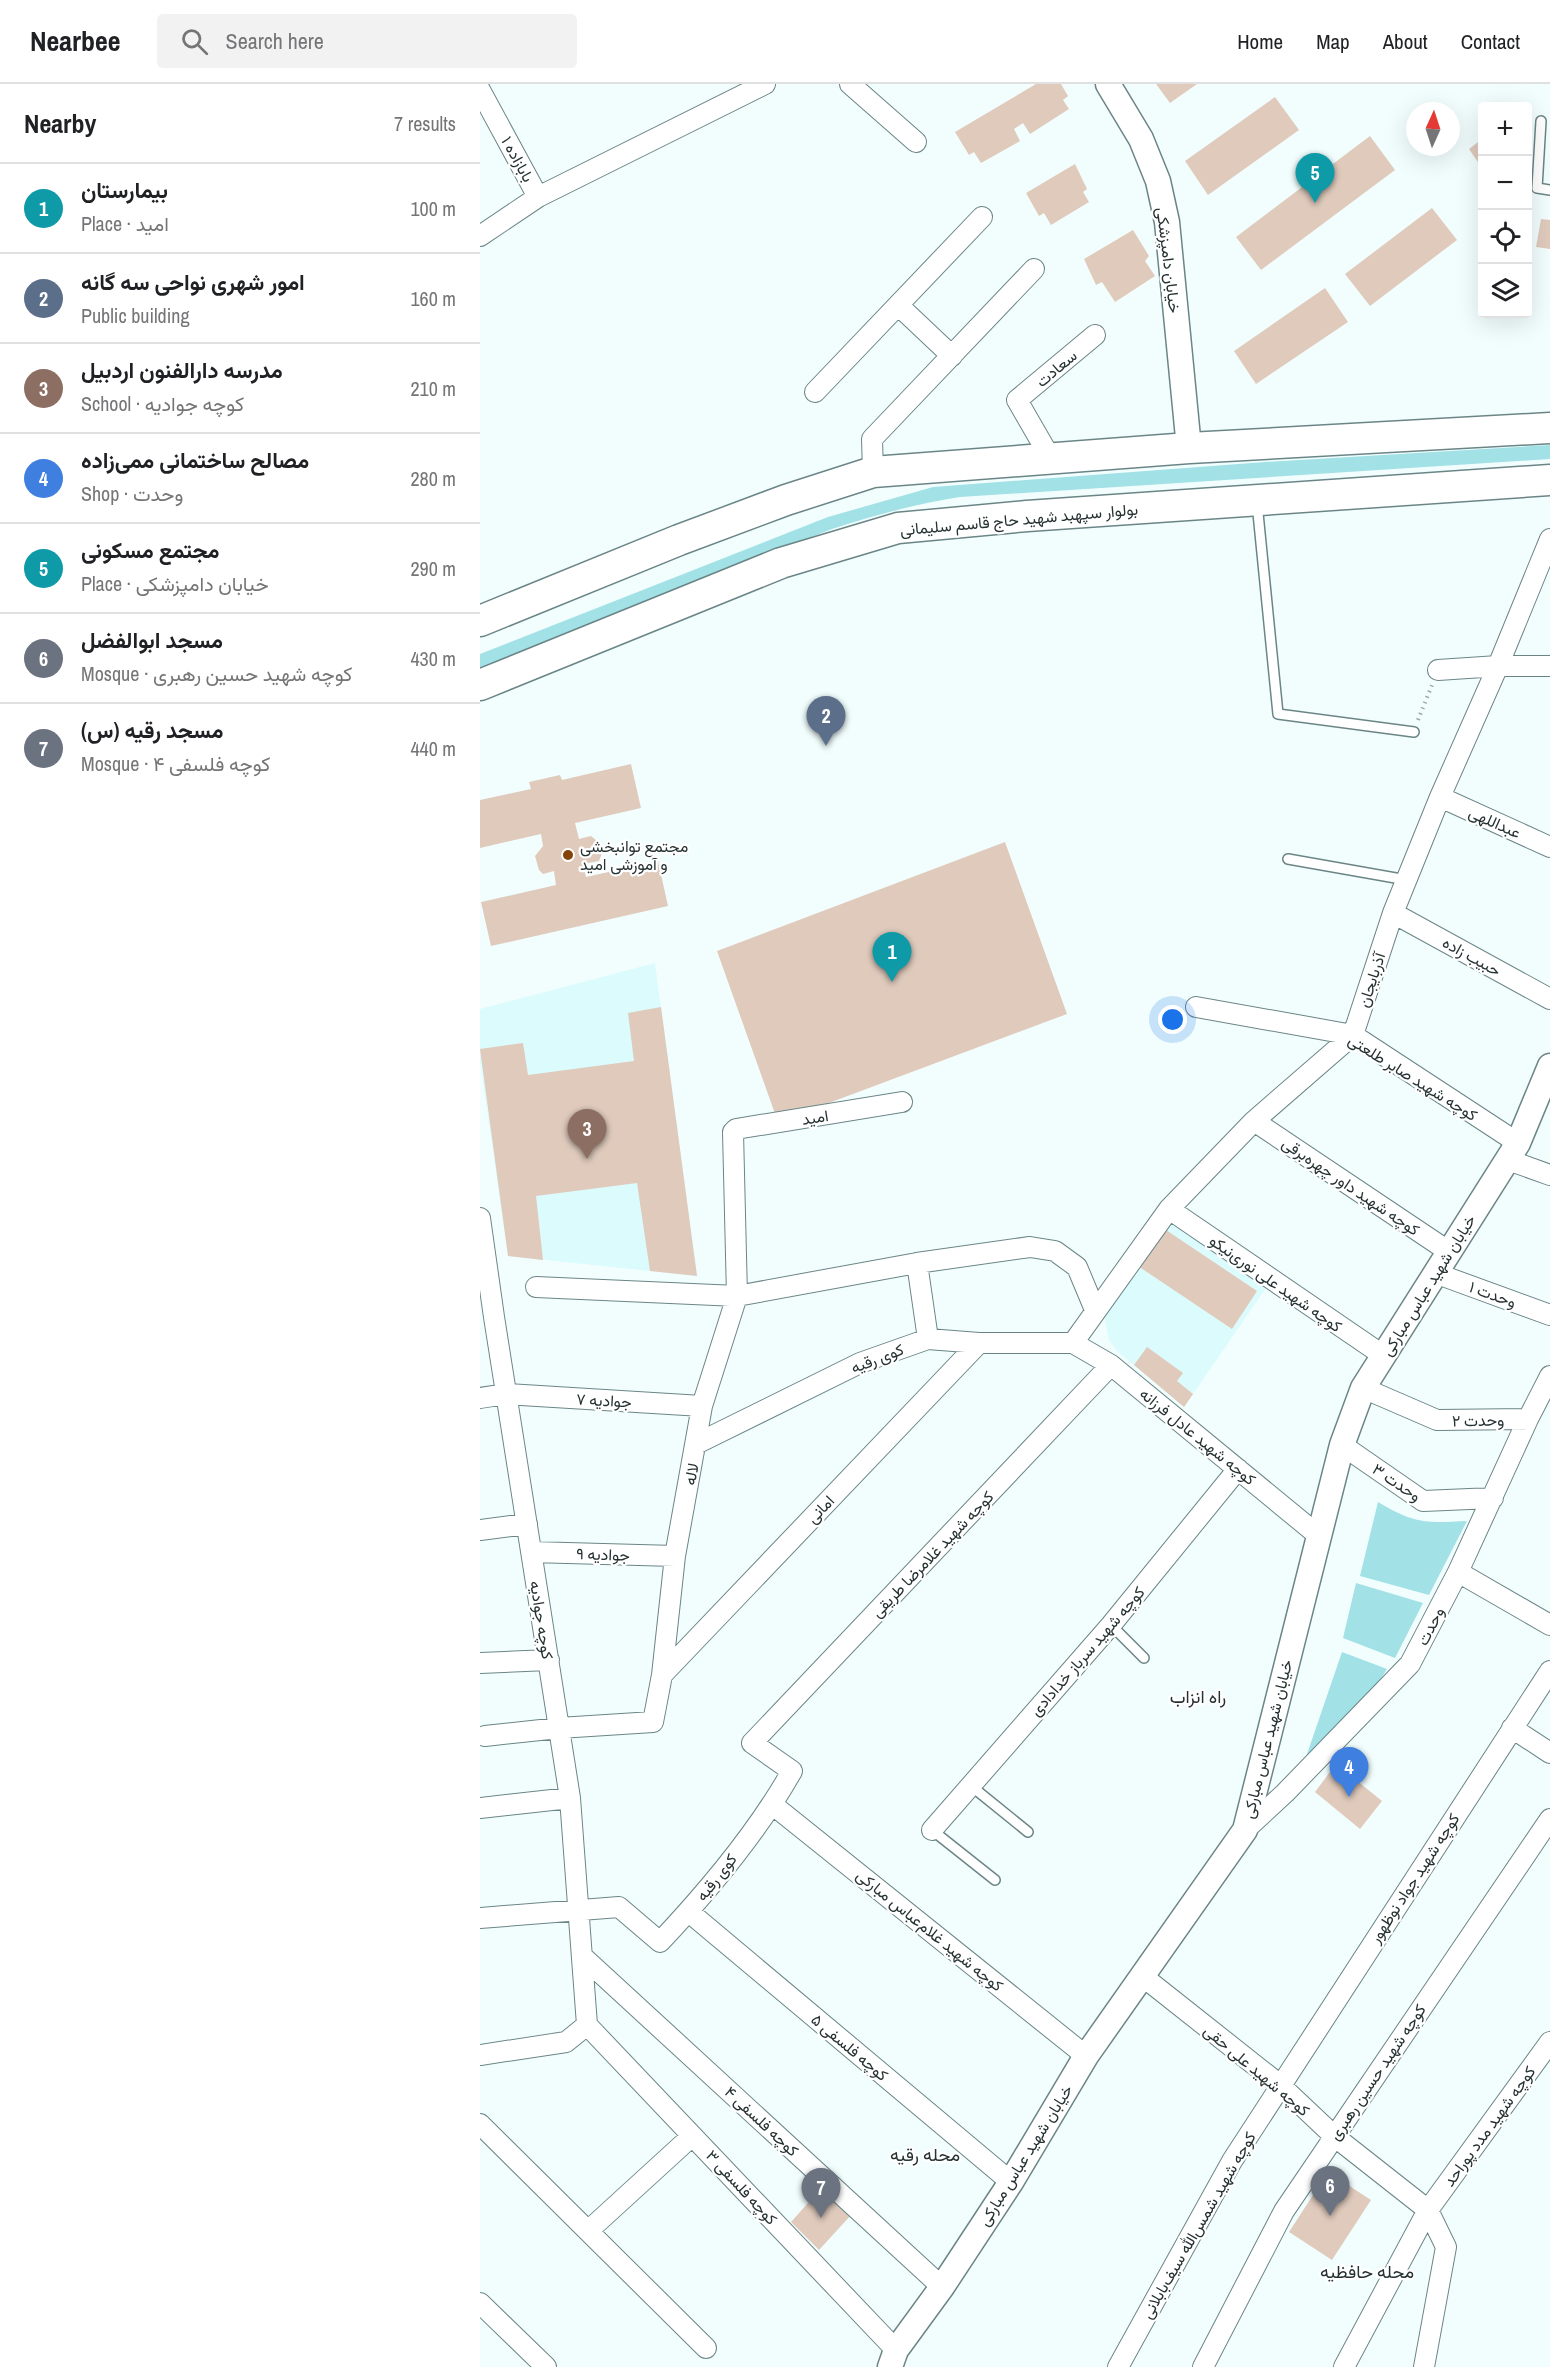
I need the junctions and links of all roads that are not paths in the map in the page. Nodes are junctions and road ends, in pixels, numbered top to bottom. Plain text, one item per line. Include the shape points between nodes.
1 (765, 84) edge
2 (850, 84) edge
3 (1108, 84) edge
4 (482, 100) edge
5 (1541, 121) dead end
6 (916, 142) dead end
7 (1550, 190) edge
8 (538, 197) junction
9 (982, 217) dead end
10 (480, 236) edge
11 (1034, 268) dead end
12 (898, 305) junction
13 (1095, 335) dead end
14 (952, 356) junction
15 (814, 392) dead end
16 (1550, 428) edge
17 (1189, 448) junction
18 (1051, 459) junction
19 (873, 472) junction
20 (1550, 480) edge
21 (1257, 501) junction
22 (1550, 539) edge
23 (480, 621) edge
24 (1498, 666) junction
25 (1550, 666) edge
26 (1438, 670) road end
27 (480, 685) edge
28 (1414, 732) road end
29 (1440, 797) junction
30 (1550, 847) edge
31 (1288, 859) dead end
32 (1407, 880) junction
33 (1393, 913) junction
34 (1550, 999) edge
35 (1196, 1007) dead end
36 (1353, 1035) junction
37 (1550, 1066) edge
38 (902, 1102) dead end
39 (1254, 1121) junction
40 (733, 1136) joint
41 (1513, 1152) junction
42 (1550, 1175) edge
43 (1169, 1209) junction
44 (480, 1218) edge
45 (1448, 1251) junction
46 (917, 1263) junction
47 (483, 1265) edge
48 (1435, 1273) junction
49 (536, 1287) dead end
50 (737, 1296) junction
51 (1095, 1310) junction
52 (1550, 1315) edge
53 (927, 1339) junction
54 (979, 1343) junction
55 (1074, 1343) junction
56 (1384, 1356) junction
57 (1111, 1365) junction
58 (1550, 1377) edge
59 (1363, 1388) junction
60 (506, 1394) junction
61 (480, 1398) edge
62 (702, 1406) junction
63 (1528, 1419) junction
64 (696, 1444) junction
65 (1342, 1445) junction
66 (1238, 1469) junction
67 (1492, 1498) junction
68 (527, 1524) junction
69 (480, 1530) edge
70 (1318, 1536) junction
71 (531, 1552) junction
72 (675, 1556) junction
73 (1458, 1572) junction
74 (1111, 1625) junction
75 (1550, 1625) edge
76 (1144, 1658) dead end
77 (549, 1659) junction
78 (480, 1663) edge
79 (1550, 1671) edge
80 (662, 1675) junction
81 (559, 1728) junction
82 (1512, 1728) junction
83 (485, 1736) dead end
84 (752, 1743) joint
85 (1550, 1753) edge
86 (970, 1785) junction
87 (570, 1798) junction
88 (773, 1805) junction
89 (480, 1808) edge
90 (1550, 1819) edge
91 (932, 1830) joint
92 (1245, 1830) junction
93 (1028, 1832) dead end
94 (995, 1880) dead end
95 (579, 1910) junction
96 (689, 1911) junction
97 (480, 1918) edge
98 (582, 1956) junction
99 (1141, 1976) junction
100 (587, 2025) junction
101 (1550, 2042) edge
102 (485, 2054) edge
103 (1086, 2056) junction
104 (480, 2072) edge
105 (1280, 2085) junction
106 (480, 2124) edge
107 (692, 2136) junction
108 (1334, 2136) junction
109 (1011, 2182) junction
110 (1428, 2210) junction
111 (588, 2231) junction
112 (942, 2286) junction
113 (480, 2303) edge
114 (706, 2348) dead end
115 (893, 2358) edge
116 (546, 2367) edge
117 (876, 2367) edge
118 (1118, 2367) edge
119 (1203, 2367) edge
120 (1344, 2367) edge
121 (1424, 2367) edge

1 - 8 street
2 - 6 street
3 - 17 street, خیابان دامپزشکی via 1141,139 1158,181 1165,212
4 - 8 street, بابازاده ۱
5 - 7 lane via 1537,188
8 - 10 street
9 - 12 street
11 - 14 street
12 - 14 street
12 - 15 street
13 - 18 street, سعادت via 1017,400
14 - 19 street via 872,440
16 - 17 main road
17 - 18 main road
18 - 19 main road
19 - 23 main road via 679,540
20 - 21 main road, بولوار سپهبد شهید حاج قاسم سلیمانی
21 - 27 main road, بولوار سپهبد شهید حاج قاسم سلیمانی via 898,528 781,563
21 - 28 lane via 1278,714
22 - 24 street, آذربایجان
24 - 25 street
24 - 26 street
24 - 29 street, آذربایجان
29 - 30 street, عبداللهی
29 - 32 street, آذربایجان
31 - 32 lane
32 - 33 street, آذربایجان
33 - 34 street, حبیب زاده
33 - 36 street, آذربایجان
35 - 36 street, کوچه شهید صابر طلعتی
36 - 39 street
36 - 41 street, کوچه شهید صابر طلعتی
37 - 41 street, خیابان شهید عباس مبارکی
38 - 40 street, امید via 736,1129
39 - 43 street
39 - 45 street, کوچه شهید داور چهره‌برقی
40 - 50 street, لاله
41 - 42 street
41 - 45 street, خیابان شهید عباس مبارکی
43 - 51 street
43 - 56 street, کوچه شهید علی نوری‌نیکو
44 - 47 street, کوچه جوادیه
45 - 48 street, خیابان شهید عباس مبارکی
46 - 50 street
46 - 51 street via 1030,1247 1055,1251 1077,1267
46 - 53 street
47 - 60 street, کوچه جوادیه
48 - 52 street, وحدت ۱
48 - 56 street, خیابان شهید عباس مبارکی
49 - 50 street
50 - 62 street, لاله
51 - 55 street
53 - 54 street, کوی رقیه
53 - 64 street, کوی رقیه via 860,1363
54 - 55 street, کوی رقیه
54 - 80 street, امانی
55 - 57 street, کوچه شهید عادل فرزانه
56 - 59 street, خیابان شهید عباس مبارکی
57 - 66 street, کوچه شهید عادل فرزانه
57 - 84 street, کوچه شهید غلامرضا طریقی
58 - 63 street, وحدت
59 - 63 street, وحدت ۲ via 1437,1420
59 - 65 street, خیابان شهید عباس مبارکی
60 - 61 street, جوادیه ۷
60 - 62 street, جوادیه ۷
60 - 68 street, کوچه جوادیه
62 - 64 street, لاله
63 - 67 street, وحدت
64 - 72 street, لاله
65 - 67 street, وحدت ۳ via 1423,1501
65 - 70 street, خیابان شهید عباس مبارکی
66 - 70 street, کوچه شهید عادل فرزانه
66 - 74 street, کوچه شهید سرباز خدادادی
67 - 73 street, وحدت
68 - 69 street
68 - 71 street, کوچه جوادیه
70 - 92 street, خیابان شهید عباس مبارکی
71 - 72 street, جوادیه ۹
71 - 77 street, کوچه جوادیه
72 - 80 street, لاله
73 - 75 street
73 - 92 street, وحدت via 1410,1664
74 - 76 lane
74 - 86 street, کوچه شهید سرباز خدادادی
77 - 78 street
77 - 81 street, کوچه جوادیه
79 - 82 street, کوچه شهید جواد نوظهور
80 - 81 street, لاله via 653,1722
81 - 83 street
81 - 87 street, کوچه جوادیه
82 - 85 street
82 - 105 street, کوچه شهید جواد نوظهور
84 - 88 street, کوی رقیه via 792,1771
86 - 91 street, کوچه شهید سرباز خدادادی
86 - 93 lane
87 - 89 street
87 - 95 street, کوچه جوادیه
88 - 96 street, کوی رقیه
88 - 103 street, کوچه شهید غلام‌عباس مبارکی
90 - 108 street, کوچه شهید حسین رهبری
91 - 94 lane
92 - 99 street, خیابان شهید عباس مبارکی
95 - 96 street, کوی رقیه via 619,1906 660,1942
95 - 97 street
95 - 98 street, کوچه جوادیه
96 - 109 street, کوچه فلسفی ۵
98 - 100 street, کوچه جوادیه
98 - 112 street, کوچه فلسفی ۴
99 - 103 street, خیابان شهید عباس مبارکی
99 - 105 street, کوچه شهید علی حقی
100 - 102 street via 566,2042
100 - 107 street, کوچه فلسفی ۳
101 - 110 street, کوچه شهید مدد پوراحد
102 - 104 street
103 - 109 street, خیابان شهید عباس مبارکی
105 - 108 street, کوچه شهید علی حقی
105 - 118 street, کوچه شهید شمس‌الله سیف‌بابلانی via 1232,2161
106 - 111 street
107 - 111 street
107 - 115 street, کوچه فلسفی ۳
108 - 110 street, کوچه شهید علی حقی
108 - 119 street, کوچه شهید حسین رهبری via 1284,2211
109 - 112 street, خیابان شهید عباس مبارکی
110 - 120 street, کوچه شهید مدد پوراحد
110 - 121 street via 1446,2247
111 - 114 street
112 - 115 street, خیابان شهید عباس مبارکی
113 - 116 street
115 - 117 street, خیابان شهید عباس مبارکی

